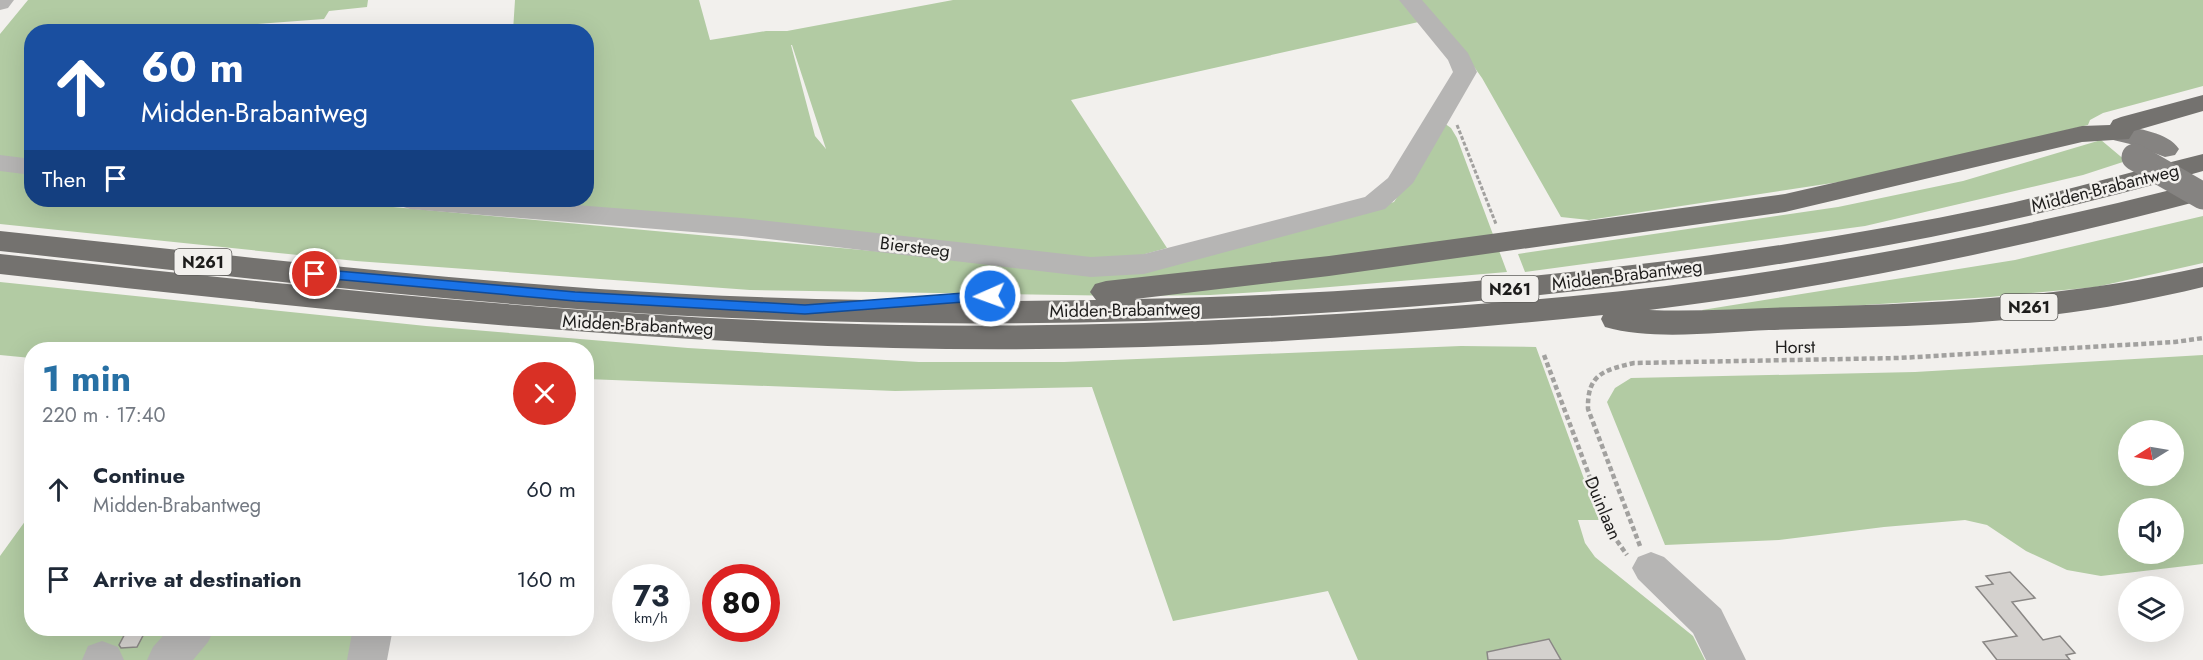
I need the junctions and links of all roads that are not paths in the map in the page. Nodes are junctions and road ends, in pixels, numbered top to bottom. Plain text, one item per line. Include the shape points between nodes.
1 (1410, 0) edge
2 (2203, 103) edge
3 (2141, 148) junction
4 (2203, 162) edge
5 (0, 163) edge
6 (24, 166) edge
7 (2203, 171) edge
8 (2203, 186) edge
9 (2203, 191) edge
10 (2203, 196) edge
11 (533, 207) edge
12 (0, 241) edge
13 (0, 264) edge
14 (2203, 277) edge
15 (805, 309) junction
16 (1540, 310) junction
17 (1651, 568) road end
18 (189, 636) edge
19 (372, 636) edge
20 (167, 660) edge
21 (367, 660) edge
22 (1726, 660) edge

1 - 11 street, Biersteeg via 1464,65 1465,72 1399,183 1375,203 1168,258 1119,267 1091,267
2 - 3 highway, N261 via 2123,126
3 - 7 main road
3 - 8 main road
3 - 10 main road, bridge
3 - 15 highway, N261 via 2082,134 1785,203 1604,229 1111,292 966,297
4 - 15 highway, Midden-Brabantweg / N261 via 1998,214 1894,235 1530,287 1150,310
5 - 6 street
9 - 16 highway, Midden-Brabantweg / N261 via 2026,236 1917,257 1708,291
12 - 15 highway, Midden-Brabantweg / N261 via 541,294
13 - 16 highway, Midden-Brabantweg / N261 via 534,319 870,336 1232,331
14 - 16 highway, N261 via 2133,293 1977,312 1630,320
17 - 22 street via 1707,621
18 - 20 street
19 - 21 street

